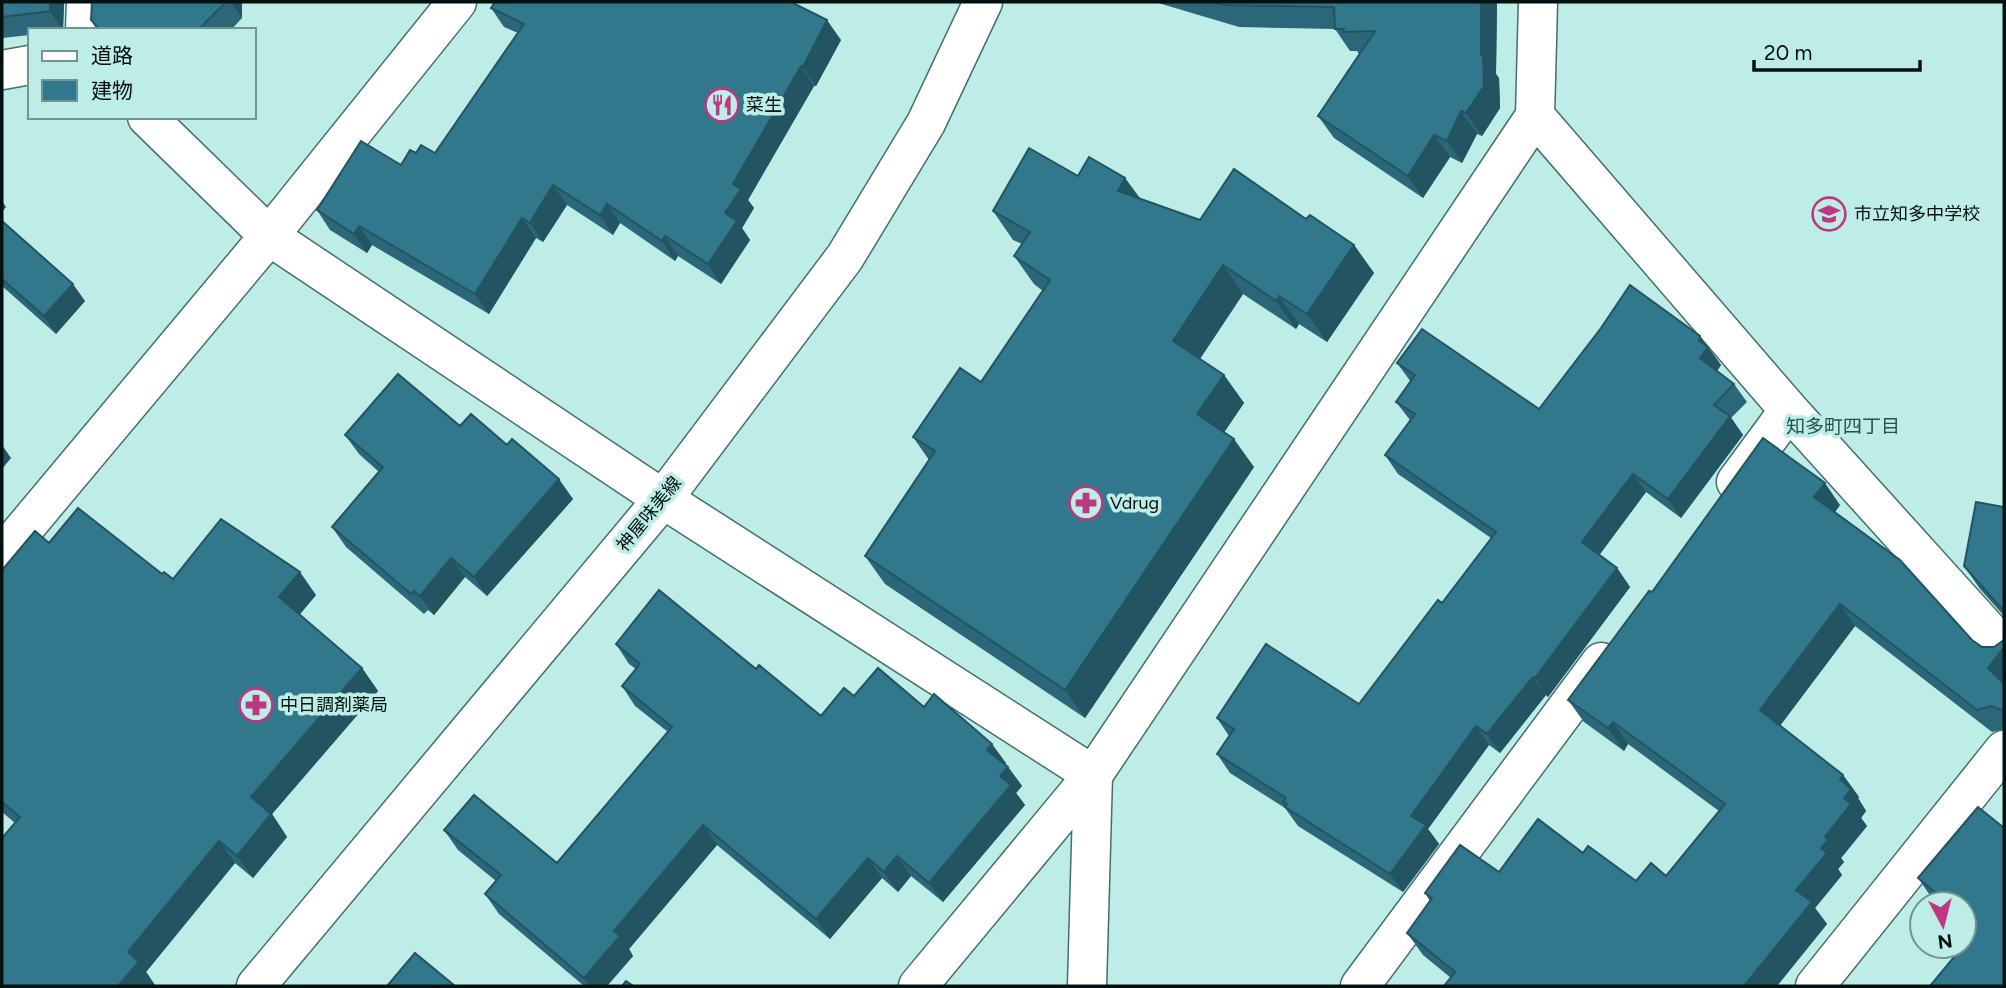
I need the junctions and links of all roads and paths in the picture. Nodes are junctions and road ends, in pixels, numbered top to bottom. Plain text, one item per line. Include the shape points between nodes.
1 (86, 2) edge
2 (457, 2) edge
3 (982, 2) edge
4 (1538, 2) edge
5 (85, 28) edge
6 (28, 65) edge
7 (2, 69) edge
8 (1535, 116) junction
9 (149, 119) edge
10 (269, 236) junction
11 (1789, 410) junction
12 (663, 499) junction
13 (1715, 510) edge
14 (2, 555) edge
15 (1624, 632) edge
16 (2004, 648) edge
17 (2004, 750) edge
18 (1093, 775) junction
19 (256, 986) edge
20 (918, 986) edge
21 (1087, 986) edge
22 (1360, 986) edge
23 (1815, 986) edge

1 - 5 street
2 - 10 street
3 - 12 street, 神屋味美線 via 926,123 845,257
4 - 8 street
6 - 7 street
8 - 11 street
8 - 18 street
9 - 10 street
10 - 12 street
10 - 14 street
11 - 13 street
11 - 16 street
12 - 18 street
12 - 19 street, 神屋味美線
15 - 22 street
17 - 23 street
18 - 20 street
18 - 21 street

